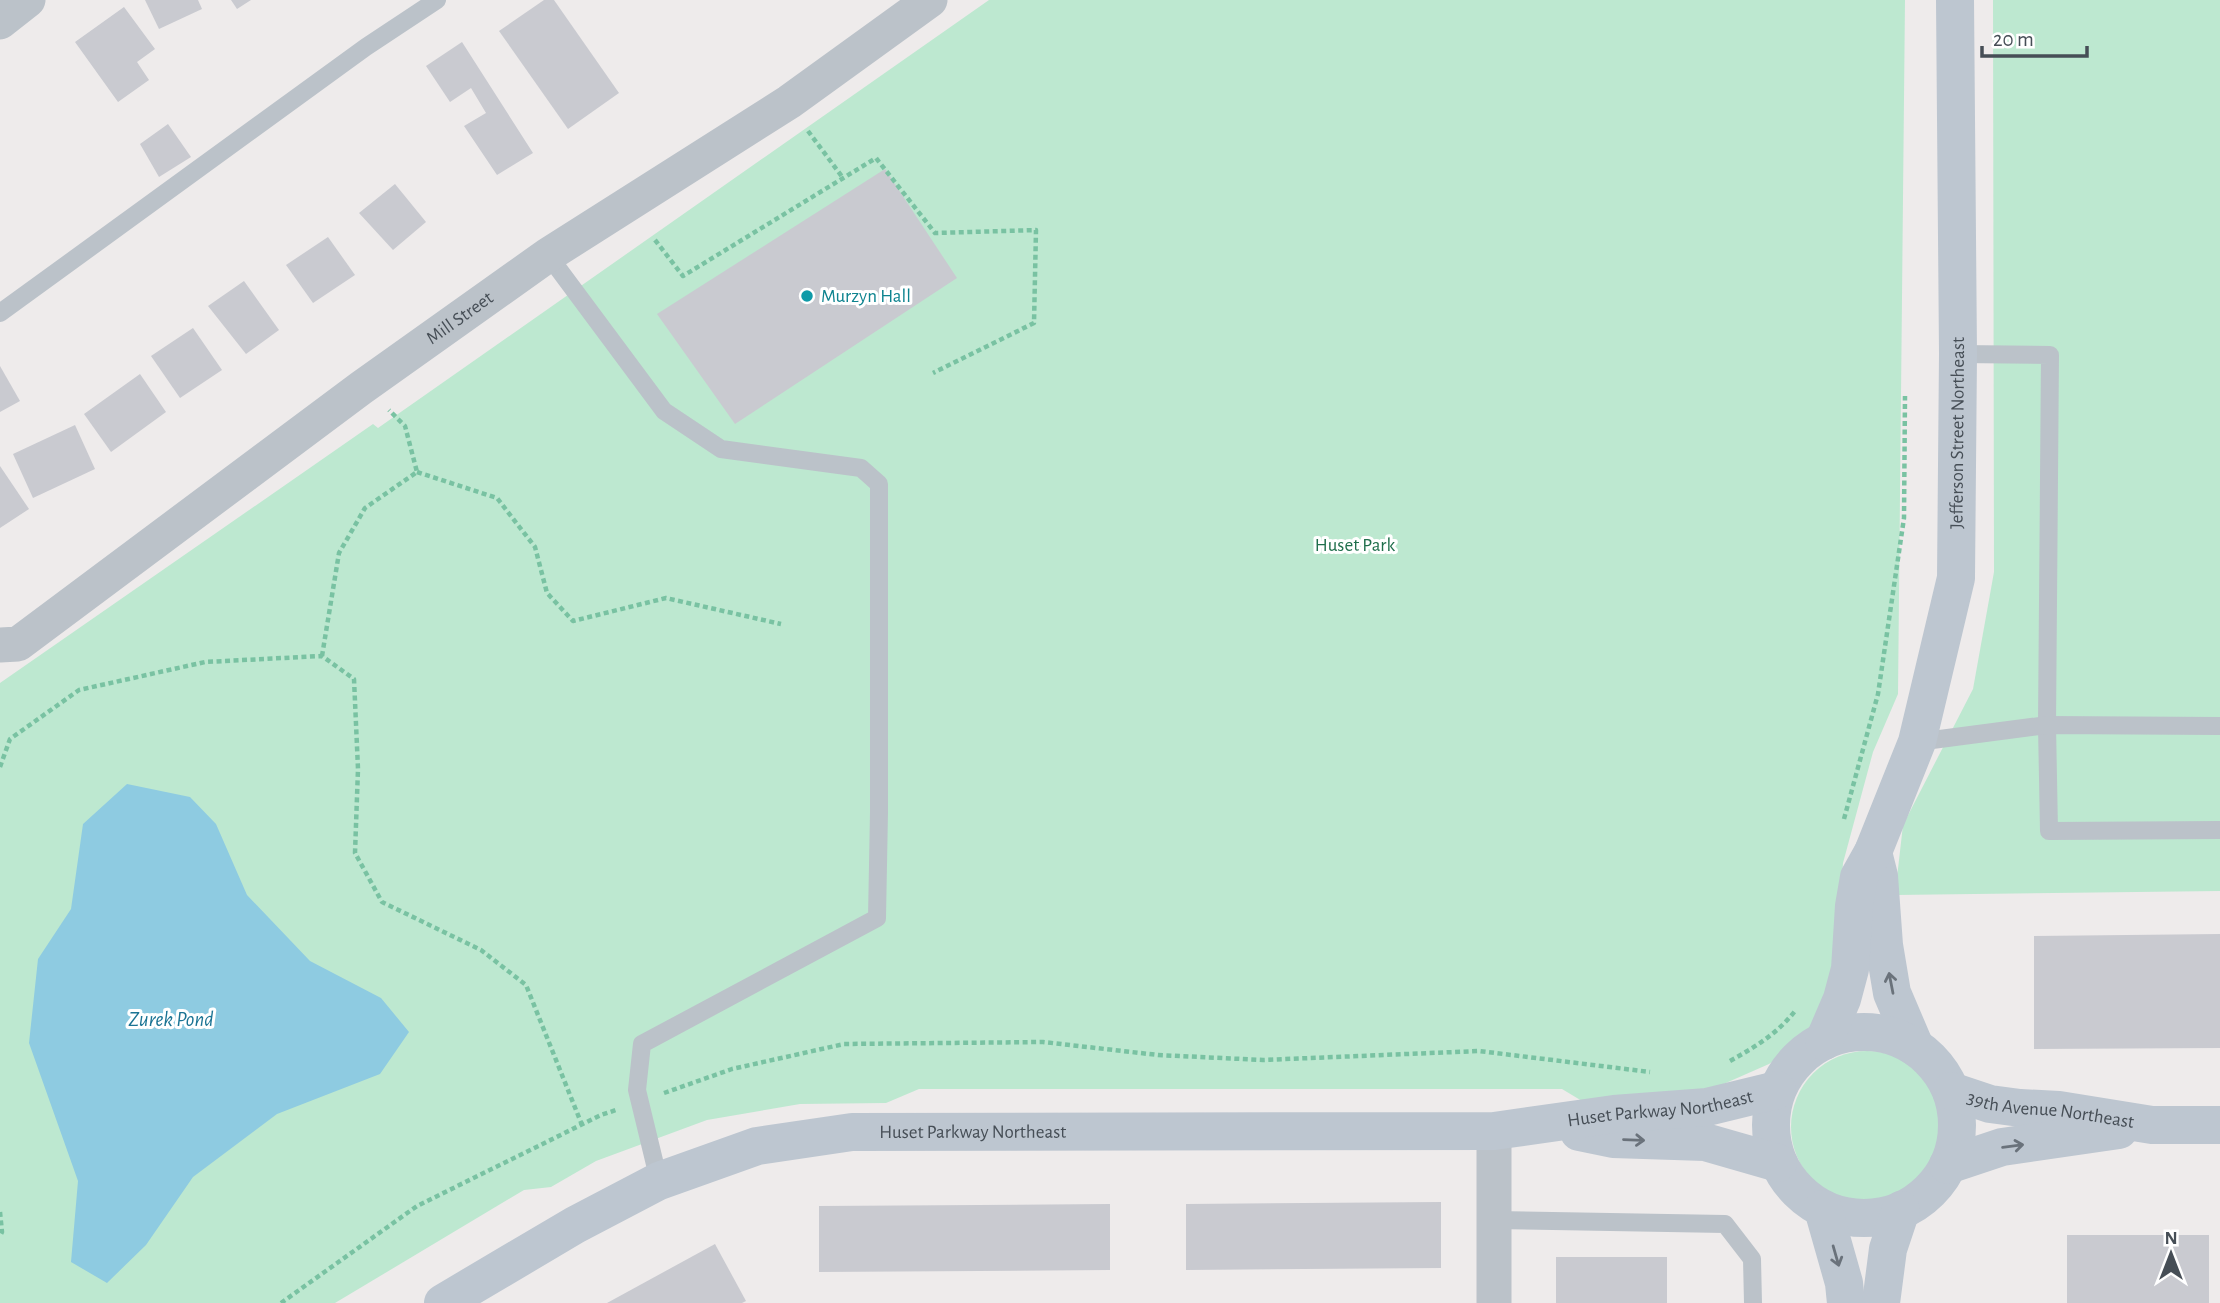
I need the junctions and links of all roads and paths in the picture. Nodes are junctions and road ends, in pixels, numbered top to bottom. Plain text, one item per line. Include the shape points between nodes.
1 (28, 0) edge
2 (437, 0) edge
3 (930, 0) edge
4 (1955, 0) edge
5 (0, 22) edge
6 (789, 102) junction
7 (843, 178) junction
8 (655, 240) dead end
9 (548, 255) junction
10 (0, 313) edge
11 (1958, 354) junction
12 (933, 373) dead end
13 (361, 388) junction
14 (1905, 396) dead end
15 (417, 472) junction
16 (781, 624) dead end
17 (0, 645) edge
18 (323, 656) junction
19 (2047, 725) junction
20 (2220, 726) edge
21 (1917, 742) junction
22 (3, 750) edge
23 (0, 767) edge
24 (1842, 825) dead end
25 (2220, 830) edge
26 (1873, 852) junction
27 (1796, 1009) dead end
28 (1824, 1041) junction
29 (1915, 1047) junction
30 (1728, 1062) dead end
31 (1652, 1072) dead end
32 (1777, 1090) junction
33 (671, 1091) dead end
34 (1951, 1091) junction
35 (601, 1115) dead end
36 (582, 1125) junction
37 (1543, 1125) junction
38 (2152, 1125) junction
39 (2220, 1125) edge
40 (1494, 1131) junction
41 (1778, 1163) junction
42 (1948, 1165) junction
43 (659, 1181) junction
44 (1823, 1209) junction
45 (1901, 1210) junction
46 (0, 1212) edge
47 (1494, 1220) junction
48 (0, 1236) edge
49 (281, 1303) edge
50 (443, 1303) edge
51 (1494, 1303) edge
52 (1753, 1303) edge
53 (1846, 1303) edge
54 (1881, 1303) edge

1 - 5 street
2 - 10 lane
3 - 6 street, Mill Street
4 - 11 street, Jefferson Street Northeast
6 - 7 path
6 - 9 street, Mill Street
7 - 8 path via 683,276
7 - 12 path via 876,158 936,233 1036,230 1034,323
9 - 13 street, Mill Street
9 - 43 lane via 664,411 722,449 861,468 879,484 877,918 642,1044 637,1090
11 - 19 lane via 2050,355
11 - 21 street, Jefferson Street Northeast via 1956,578
13 - 15 path via 405,426
13 - 17 street, Mill Street via 18,644
14 - 24 path via 1904,518 1878,694
15 - 16 path via 497,498 535,547 547,593 573,621 666,598
15 - 18 path via 365,508 339,553
18 - 22 path via 205,662 79,690 9,739
18 - 36 path via 354,679 355,853 382,902 481,950 526,985
19 - 20 lane
19 - 21 lane
19 - 25 lane via 2049,831
21 - 26 street, Jefferson Street Northeast
22 - 23 path
26 - 28 street, Jefferson Street Northeast via 1859,877 1850,969
29 -> 26 street via 1892,993
27 - 30 path via 1783,1026
28 - 29 street via 1854,1032 1886,1034
28 - 32 street via 1804,1053
29 - 34 street via 1936,1066
31 - 33 path via 1479,1051 1263,1060 1158,1055 1043,1042 844,1044 732,1069
32 - 37 street, Huset Parkway Northeast via 1707,1107
32 - 41 street via 1771,1139
34 - 38 street, 39th Avenue Northeast via 1990,1104
34 - 42 street via 1957,1115 1956,1141
35 - 36 path
36 - 49 path via 417,1206
37 - 40 street, Huset Parkway Northeast
37 -> 41 street, Huset Parkway Northeast via 1613,1139 1705,1142
38 - 39 street, 39th Avenue Northeast
42 -> 38 street, 39th Avenue Northeast via 2002,1147
40 - 43 street, Huset Parkway Northeast via 852,1132 757,1146
40 - 47 street
41 - 44 street via 1791,1184
42 - 45 street via 1936,1185
43 - 50 street, Huset Parkway Northeast
44 - 45 street via 1852,1217
44 -> 53 street
45 - 54 street via 1888,1249
46 - 48 path
47 - 51 street
47 - 52 lane via 1725,1224 1752,1259

